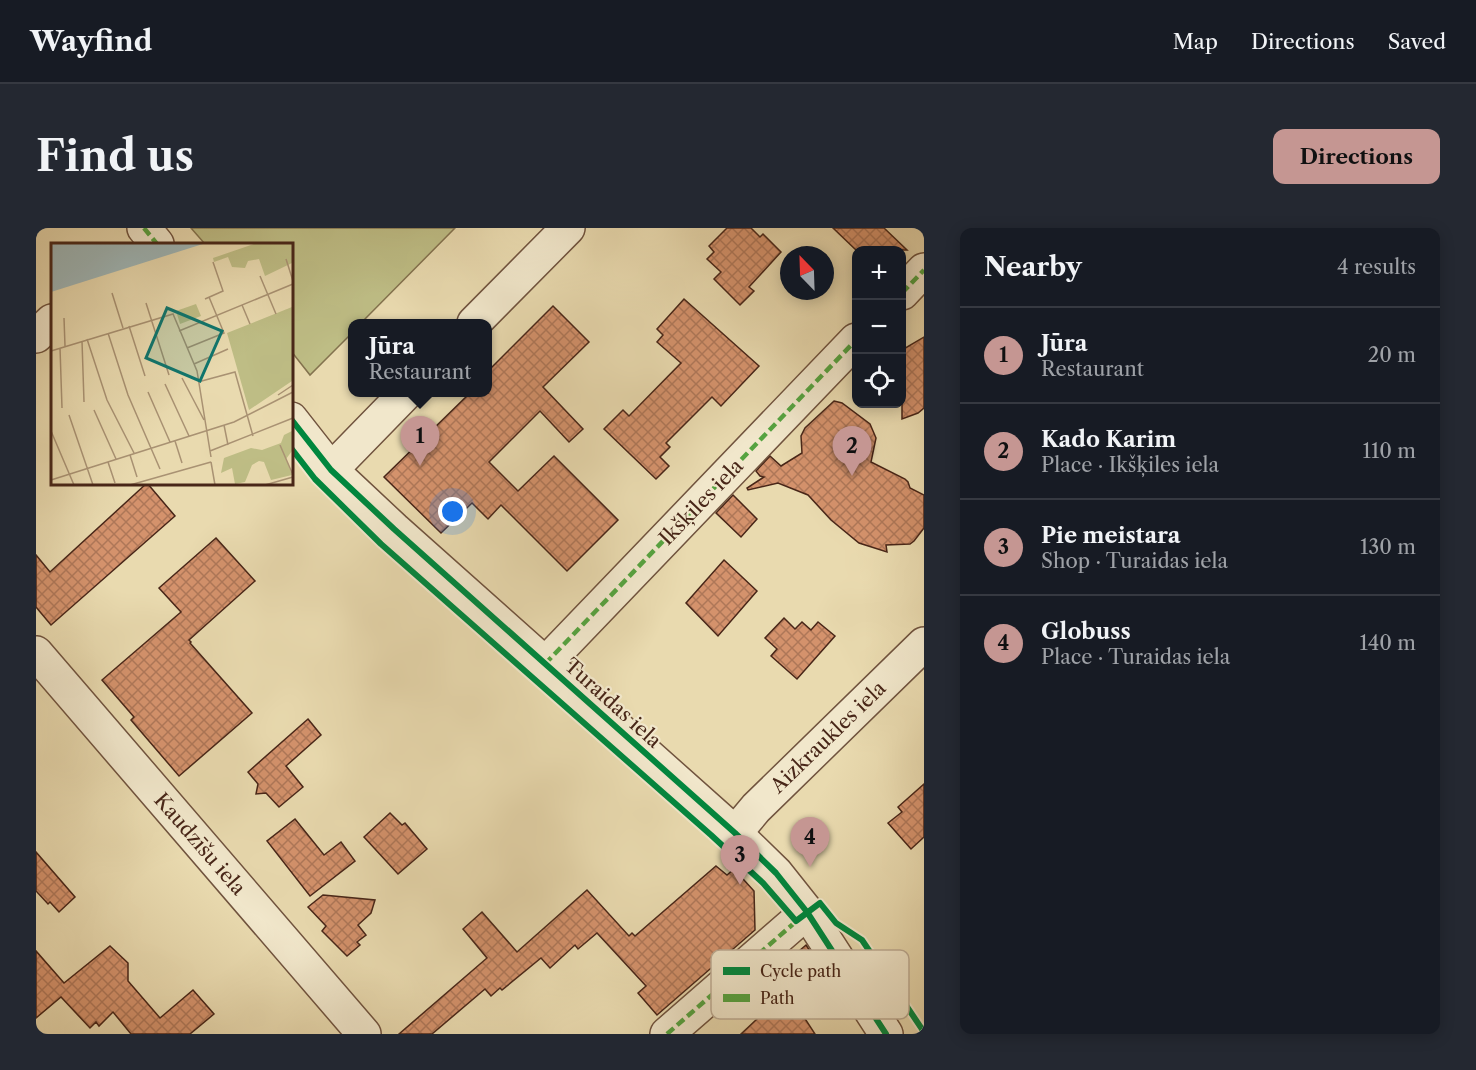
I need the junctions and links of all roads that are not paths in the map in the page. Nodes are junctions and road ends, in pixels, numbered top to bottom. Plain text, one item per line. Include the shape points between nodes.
1 (144, 228) edge
2 (568, 228) edge
3 (156, 243) edge
4 (924, 270) edge
5 (906, 289) edge
6 (479, 319) edge
7 (51, 322) edge
8 (36, 336) edge
9 (852, 344) edge
10 (403, 397) edge
11 (292, 420) edge
12 (331, 470) junction
13 (924, 645) edge
14 (36, 653) edge
15 (545, 664) junction
16 (735, 832) junction
17 (807, 912) junction
18 (763, 950) edge
19 (832, 950) edge
20 (711, 996) edge
21 (876, 1019) edge
22 (364, 1034) edge
23 (667, 1034) edge
24 (886, 1034) edge

1 - 3 street
2 - 6 street
4 - 5 street
7 - 8 street
9 - 15 street, Ikšķiles iela
10 - 12 street
11 - 12 street, Turaidas iela
12 - 15 street, Turaidas iela
13 - 16 street, Aizkraukles iela
14 - 22 street, Kaudzīšu iela
15 - 16 street, Turaidas iela
16 - 17 street, Turaidas iela via 776,873
17 - 18 street
17 - 19 street, Turaidas iela
20 - 23 street
21 - 24 street, Turaidas iela

